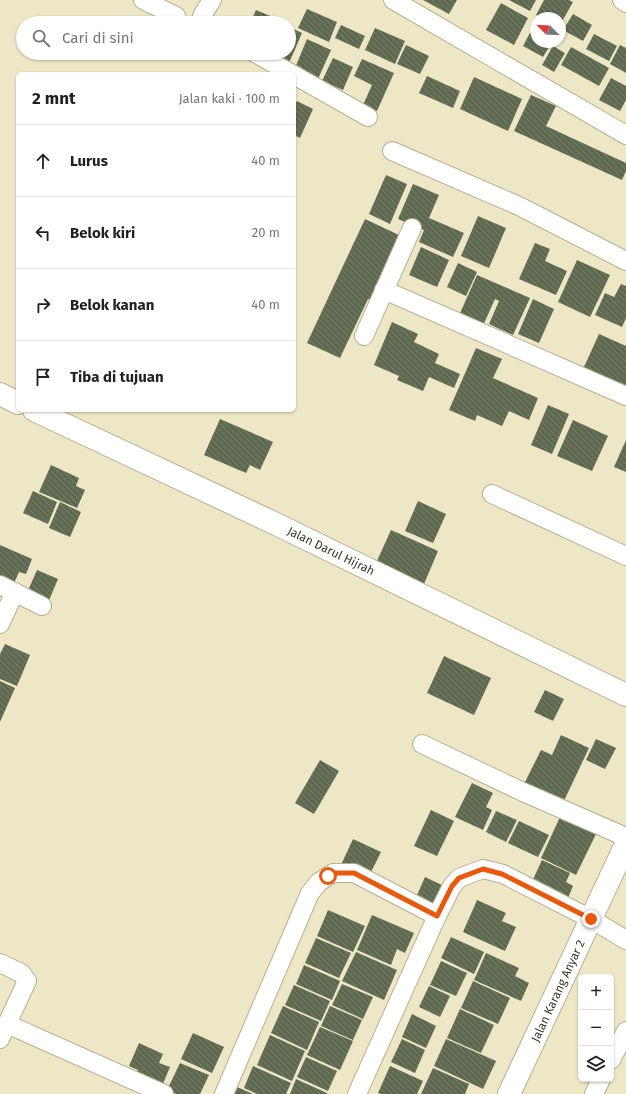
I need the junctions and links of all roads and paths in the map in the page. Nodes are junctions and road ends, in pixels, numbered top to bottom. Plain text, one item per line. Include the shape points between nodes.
1 (143, 0) edge
2 (212, 0) edge
3 (393, 0) edge
4 (622, 0) edge
5 (626, 3) edge
6 (176, 16) dead end
7 (202, 16) edge
8 (268, 60) edge
9 (289, 72) edge
10 (296, 76) edge
11 (368, 117) dead end
12 (626, 135) edge
13 (392, 151) dead end
14 (412, 228) dead end
15 (626, 261) edge
16 (384, 290) junction
17 (364, 336) dead end
18 (0, 394) edge
19 (626, 396) edge
20 (16, 401) edge
21 (38, 412) edge
22 (492, 494) dead end
23 (626, 556) edge
24 (7, 589) edge
25 (42, 606) dead end
26 (0, 624) edge
27 (626, 695) edge
28 (422, 744) dead end
29 (626, 838) edge
30 (626, 844) edge
31 (437, 916) junction
32 (591, 919) junction
33 (626, 940) edge
34 (0, 963) edge
35 (626, 1031) edge
36 (3, 1032) edge
37 (614, 1054) edge
38 (600, 1082) edge
39 (164, 1094) edge
40 (224, 1094) edge
41 (357, 1094) edge
42 (510, 1094) edge
43 (594, 1094) edge

1 - 6 street
2 - 7 street
3 - 12 street
4 - 5 street
8 - 9 street
10 - 11 street
13 - 15 street via 519,206
14 - 16 street
16 - 17 street
16 - 19 street
18 - 20 street
21 - 27 street, Jalan Darul Hijrah via 276,524
22 - 23 street
24 - 25 street
24 - 26 street
28 - 29 street
30 - 32 street, Jalan Karang Anyar 2
31 - 32 street via 452,886 459,878 483,869 502,874
31 - 40 street via 354,873 333,873 319,882 310,893
31 - 41 street
32 - 33 street
32 - 42 street, Jalan Karang Anyar 2
34 - 36 street via 21,973 27,981
35 - 37 street
36 - 39 street
38 - 43 street

